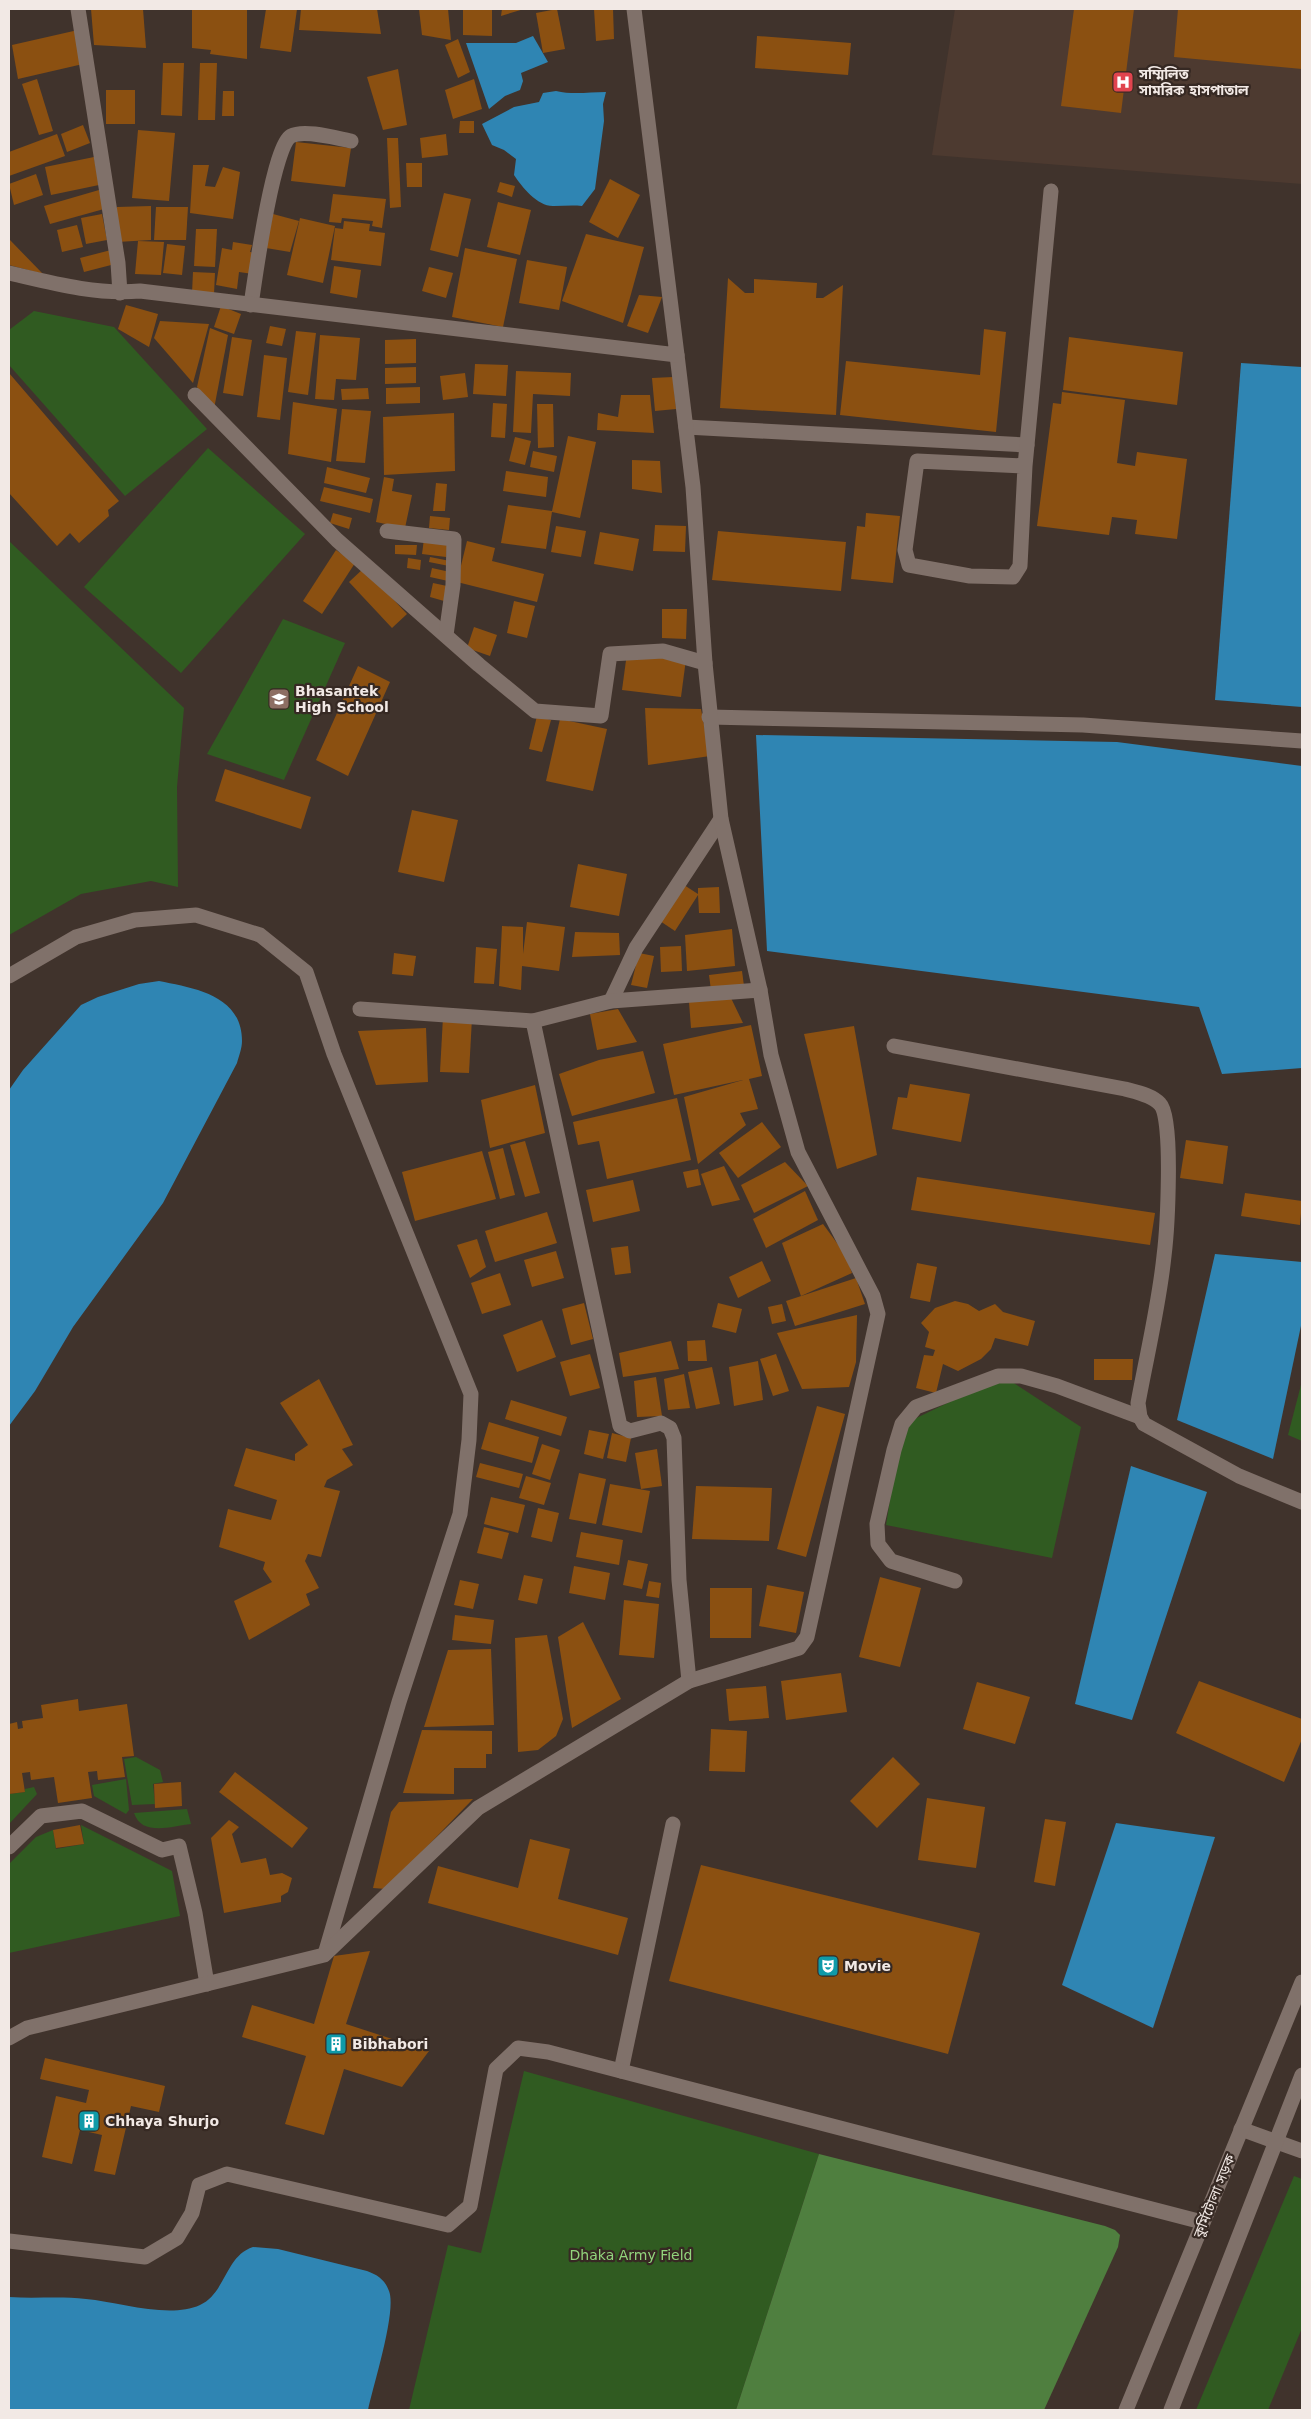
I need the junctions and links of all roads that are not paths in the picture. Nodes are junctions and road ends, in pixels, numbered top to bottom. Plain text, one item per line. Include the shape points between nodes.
1 (78, 9) edge
2 (634, 9) edge
3 (351, 141) dead end
4 (1051, 191) dead end
5 (9, 273) edge
6 (120, 293) junction
7 (251, 305) junction
8 (677, 355) junction
9 (195, 395) dead end
10 (686, 427) junction
11 (1027, 444) junction
12 (1025, 466) junction
13 (387, 532) dead end
14 (446, 635) junction
15 (705, 663) junction
16 (710, 717) junction
17 (1302, 741) edge
18 (721, 819) junction
19 (9, 974) edge
20 (760, 990) junction
21 (611, 1001) junction
22 (360, 1009) dead end
23 (533, 1021) junction
24 (894, 1046) dead end
25 (1140, 1417) junction
26 (1302, 1502) edge
27 (955, 1581) dead end
28 (689, 1681) junction
29 (673, 1824) dead end
30 (9, 1847) edge
31 (324, 1955) junction
32 (1302, 1982) edge
33 (207, 1984) junction
34 (9, 2038) edge
35 (621, 2071) junction
36 (1302, 2075) edge
37 (1241, 2129) junction
38 (1276, 2141) junction
39 (1302, 2151) edge
40 (1202, 2222) junction
41 (9, 2241) edge
42 (1126, 2410) edge
43 (1171, 2410) edge

1 - 6 street
2 - 8 street
3 - 7 street via 300,133 289,137 282,146
4 - 11 street
5 - 6 street via 68,287
6 - 7 street via 140,291
7 - 8 street
8 - 10 street
9 - 14 street via 336,540
10 - 11 street
10 - 15 street
11 - 12 street
12 - 12 street via 1020,566 1013,577 970,576 908,565 905,550 917,460
13 - 14 street via 454,539
14 - 15 street via 535,711 601,716 610,654 663,651
15 - 16 street
16 - 17 street via 1083,725
16 - 18 street
18 - 20 street
18 - 21 street via 636,948
19 - 31 street via 76,937 135,920 196,915 260,935 306,972 334,1054 471,1394 460,1514 399,1702
20 - 21 street
20 - 28 street via 771,1056 798,1152 873,1296 878,1314 807,1637 799,1648
21 - 23 street
22 - 23 street
23 - 28 street via 620,1426 630,1431 661,1423 670,1428 674,1438 679,1580
24 - 25 street via 1125,1089 1161,1104 1167,1120 1168,1158 1164,1255 1138,1403
25 - 26 street via 1144,1424 1239,1476
25 - 27 street via 1020,1376 998,1376 916,1407 902,1424 894,1450 877,1524 878,1544 891,1561
28 - 31 street via 478,1808
29 - 35 street
30 - 33 street via 41,1816 82,1810 162,1850 179,1846
31 - 33 street
32 - 37 street, কুর্মিটোলা সড়ক
33 - 34 street via 28,2028
35 - 40 street
35 - 41 street via 548,2052 518,2048 496,2070 470,2206 448,2225 227,2174 199,2185 192,2213 177,2238 145,2257
36 - 38 street
37 - 38 street
37 - 40 street, কুর্মিটোলা সড়ক
38 - 39 street
38 - 43 street
40 - 42 street, কুর্মিটোলা সড়ক

